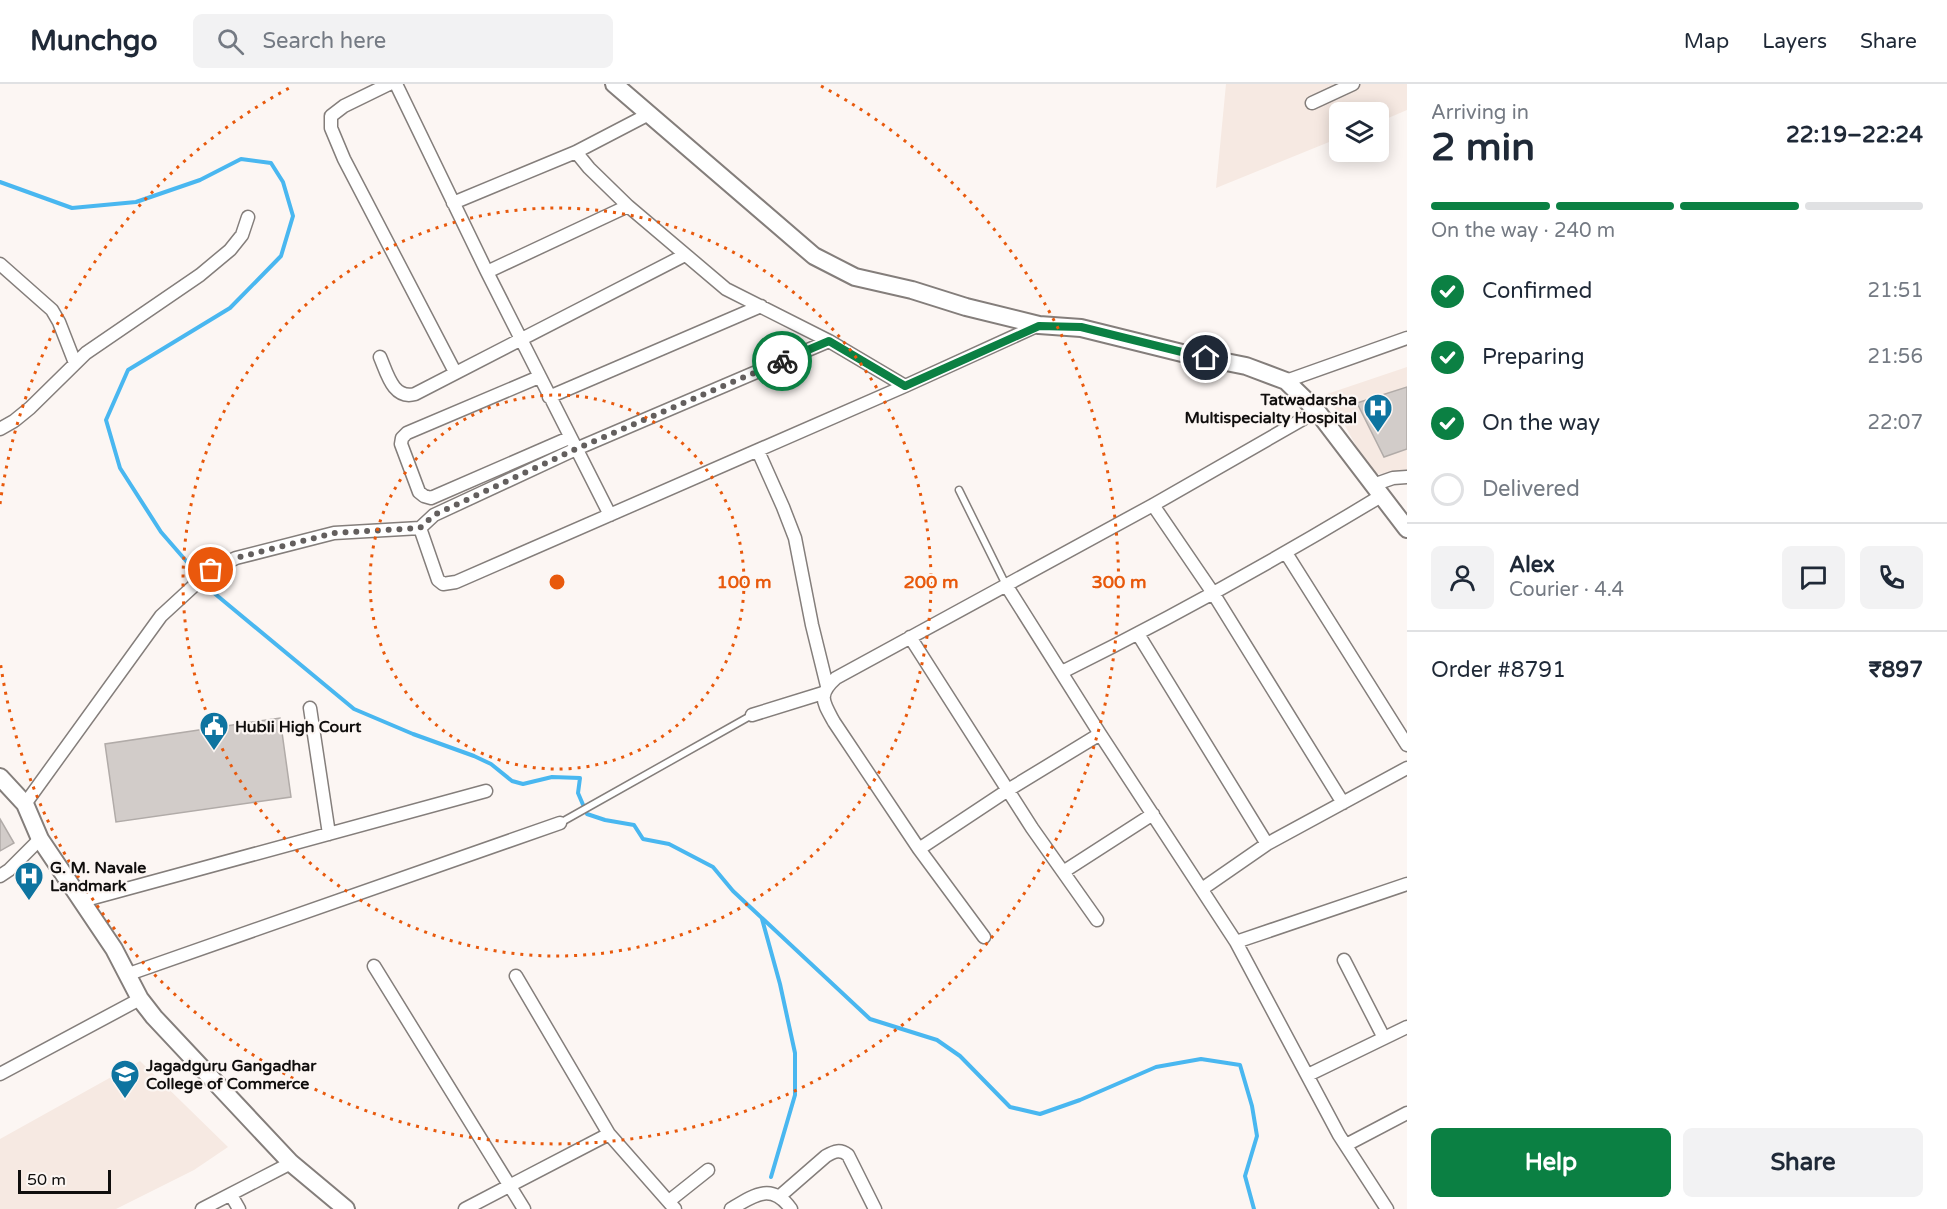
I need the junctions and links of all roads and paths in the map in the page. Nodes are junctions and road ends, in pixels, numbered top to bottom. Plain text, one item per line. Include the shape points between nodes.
1 (389, 84) edge
2 (396, 84) edge
3 (614, 84) edge
4 (1353, 84) edge
5 (1312, 103) dead end
6 (649, 114) junction
7 (576, 152) junction
8 (453, 203) junction
9 (628, 206) junction
10 (248, 217) dead end
11 (685, 255) junction
12 (0, 264) edge
13 (487, 272) junction
14 (761, 306) junction
15 (1039, 326) junction
16 (1407, 338) edge
17 (521, 341) junction
18 (829, 341) junction
19 (380, 357) dead end
20 (75, 363) junction
21 (455, 372) junction
22 (539, 377) junction
23 (1286, 381) junction
24 (905, 386) junction
25 (549, 397) junction
26 (1317, 411) junction
27 (0, 429) edge
28 (569, 438) junction
29 (575, 450) junction
30 (758, 451) junction
31 (1407, 477) edge
32 (959, 490) dead end
33 (1377, 490) junction
34 (1153, 505) junction
35 (610, 515) junction
36 (420, 528) junction
37 (1407, 529) edge
38 (1286, 554) junction
39 (1006, 585) junction
40 (1212, 593) junction
41 (1138, 634) junction
42 (910, 637) junction
43 (1062, 672) junction
44 (825, 690) junction
45 (310, 708) dead end
46 (752, 715) joint
47 (1100, 734) junction
48 (1407, 746) edge
49 (1407, 768) edge
50 (0, 777) edge
51 (1008, 790) junction
52 (486, 791) dead end
53 (1343, 803) junction
54 (25, 804) junction
55 (1153, 814) junction
56 (560, 823) joint
57 (329, 834) junction
58 (40, 839) junction
59 (1267, 844) junction
60 (919, 849) junction
61 (1063, 872) junction
62 (0, 876) edge
63 (1407, 884) edge
64 (1202, 889) junction
65 (82, 901) junction
66 (1096, 920) dead end
67 (984, 937) dead end
68 (1236, 942) junction
69 (1344, 960) dead end
70 (374, 966) dead end
71 (126, 975) junction
72 (516, 976) dead end
73 (140, 999) junction
74 (1407, 1027) edge
75 (1384, 1038) junction
76 (0, 1074) edge
77 (1308, 1075) junction
78 (1407, 1113) edge
79 (609, 1134) junction
80 (1346, 1145) junction
81 (291, 1163) junction
82 (708, 1170) dead end
83 (510, 1186) junction
84 (231, 1195) junction
85 (780, 1196) junction
86 (672, 1205) edge
87 (202, 1209) edge
88 (239, 1209) edge
89 (346, 1209) edge
90 (465, 1209) edge
91 (524, 1209) edge
92 (731, 1209) edge
93 (791, 1209) edge
94 (875, 1209) edge
95 (1387, 1209) edge

1 - 21 street via 344,106 331,116 330,128
2 - 8 street
3 - 6 street
4 - 5 street
6 - 7 street
6 - 15 street via 814,256 855,277
7 - 8 street
7 - 9 street
8 - 13 street
9 - 11 street
9 - 13 street
10 - 20 street via 242,235 230,250
11 - 14 street via 726,289
11 - 17 street
12 - 20 street via 52,310
13 - 17 street
14 - 18 street
14 - 25 street
15 - 23 street via 1081,327 1246,366
15 - 24 street
16 - 23 street
17 - 21 street
17 - 22 street
18 - 24 street
18 - 29 street
19 - 21 street via 393,386 406,396
20 - 27 street via 30,408
22 - 25 street
22 - 28 street via 407,433 401,444 419,492 431,498
23 - 26 street
24 - 30 street
25 - 28 street
26 - 33 street
26 - 34 street
28 - 29 street
29 - 35 street
29 - 36 street via 434,515
30 - 35 street
30 - 44 street via 795,538
31 - 33 street via 1393,478
32 - 39 lane
33 - 37 street
33 - 38 street
34 - 39 street
34 - 40 street
35 - 36 street via 449,584 443,584 435,574
36 - 54 street via 334,533 236,558 211,570 161,616
38 - 40 street
38 - 48 street
39 - 42 street
39 - 43 street
40 - 41 street
40 - 53 street
41 - 43 street
41 - 59 street
42 - 44 street via 837,678
42 - 51 street
43 - 47 street
44 - 46 street
44 - 60 street via 824,704 834,722
45 - 57 street
46 - 56 lane
47 - 51 street
47 - 55 street
49 - 53 street
50 - 54 street
51 - 60 street
51 - 61 street
52 - 57 street
53 - 59 street
54 - 58 street
55 - 61 street
55 - 64 street
56 - 71 street
57 - 65 street
58 - 62 street
58 - 65 street
59 - 64 street
60 - 67 street
61 - 66 street
63 - 68 street
64 - 68 street
65 - 71 street
68 - 77 street
69 - 75 street
70 - 83 street
71 - 73 street
72 - 79 street
73 - 76 street
73 - 81 street
74 - 75 street
75 - 77 street
77 - 80 street
78 - 80 street
79 - 83 street
79 - 86 street
80 - 95 street
81 - 84 street
81 - 89 street
82 - 86 street
83 - 90 street
83 - 91 street
84 - 87 street
84 - 88 street
85 - 92 street via 767,1192
85 - 93 street
85 - 94 street via 826,1156 842,1151 848,1155

